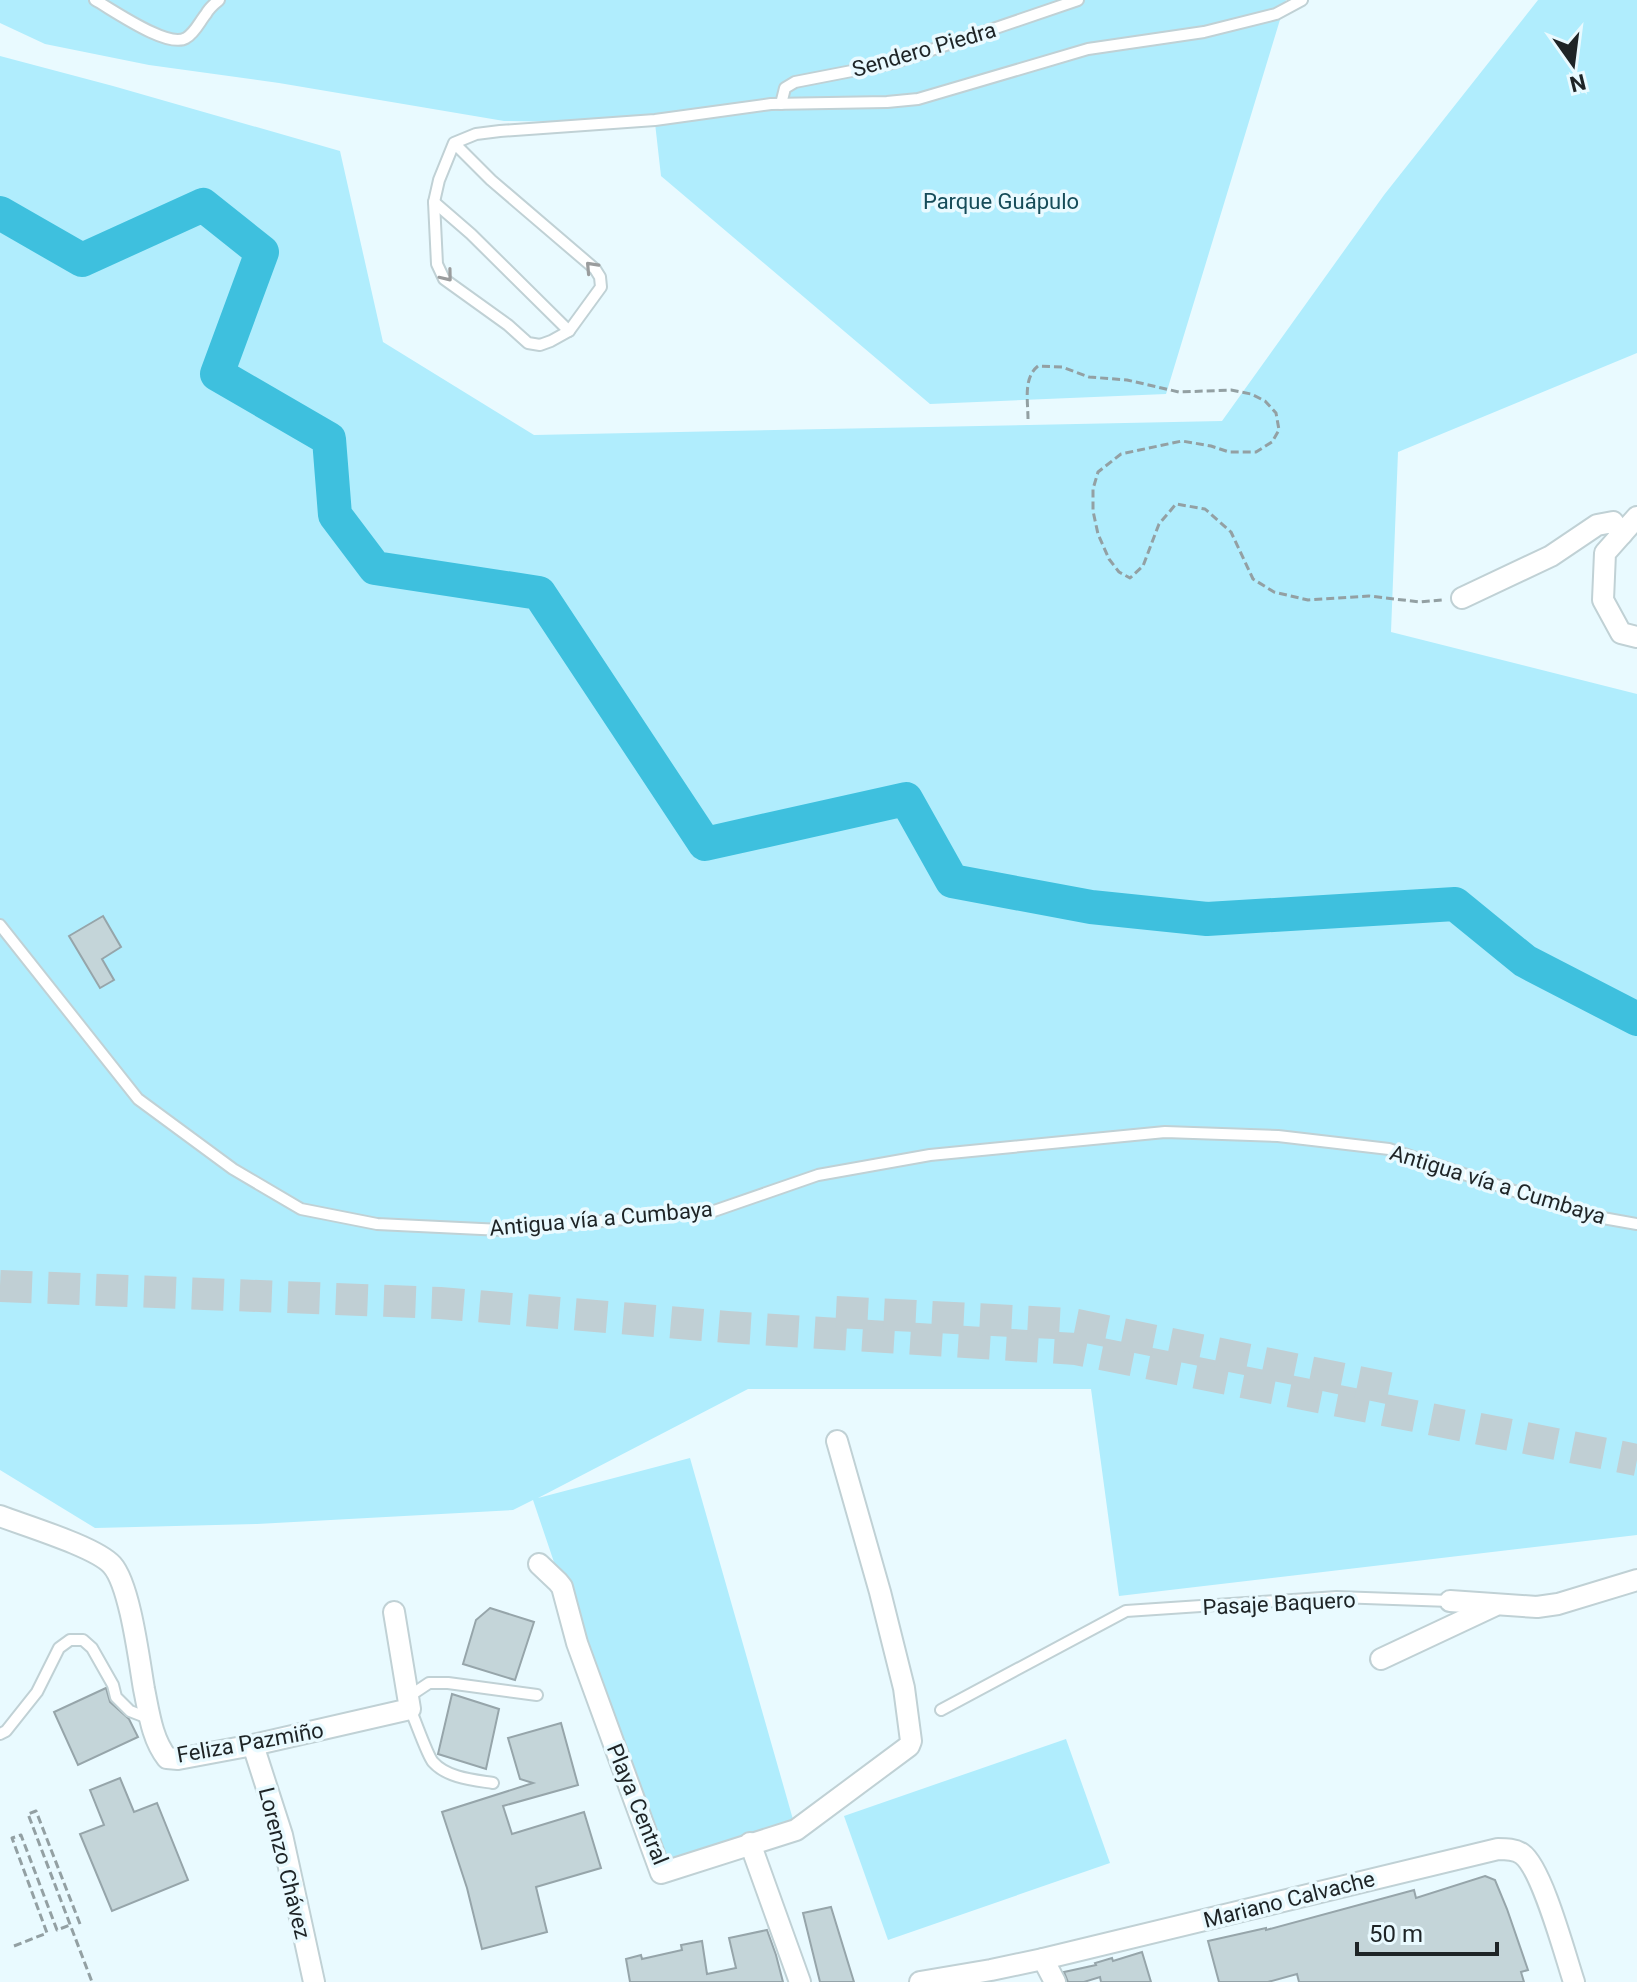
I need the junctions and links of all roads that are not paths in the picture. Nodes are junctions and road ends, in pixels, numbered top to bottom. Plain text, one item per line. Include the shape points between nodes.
1 (95, 0) edge
2 (219, 0) edge
3 (1078, 0) edge
4 (1302, 0) edge
5 (781, 104) junction
6 (454, 143) junction
7 (434, 202) junction
8 (569, 331) junction
9 (1637, 517) edge
10 (1622, 534) junction
11 (1462, 598) road end
12 (1637, 637) edge
13 (0, 925) edge
14 (1637, 1224) edge
15 (837, 1441) dead end
16 (0, 1516) edge
17 (539, 1564) dead end
18 (1637, 1580) edge
19 (1450, 1601) joint
20 (1497, 1605) junction
21 (394, 1612) dead end
22 (1381, 1659) dead end
23 (537, 1695) dead end
24 (409, 1703) junction
25 (941, 1710) dead end
26 (150, 1719) junction
27 (0, 1734) edge
28 (253, 1745) junction
29 (493, 1783) dead end
30 (750, 1843) junction
31 (1043, 1959) junction
32 (983, 1976) edge
33 (314, 1982) edge
34 (800, 1982) edge
35 (920, 1982) edge
36 (1055, 1982) edge
37 (1574, 1982) edge

1 - 2 lane via 176,40 185,39
3 - 5 lane, Sendero Piedra via 893,63 795,82 785,88
4 - 5 lane via 1276,14 1204,32 1088,49 918,99
5 - 6 lane via 500,131
6 - 7 lane
8 -> 6 lane via 601,287 600,277
7 - 8 lane
7 -> 8 lane via 437,264 444,279 528,343 540,345
9 - 10 street
10 - 11 street via 1613,522 1597,525 1551,556
10 - 12 street via 1605,553 1603,600 1621,633
13 - 14 lane, Antigua vía a Cumbaya via 138,1099 233,1169 301,1209 377,1224 502,1230 714,1211 818,1175 930,1155 1165,1132 1278,1136 1389,1149 1586,1215
15 - 30 street via 896,1657 911,1743 796,1830
16 - 26 street, Feliza Pazmiño via 99,1554 113,1566 124,1586
17 - 30 street, Playa Central via 562,1587 577,1643 661,1873
18 - 20 street, Pasaje Baquero via 1558,1604
19 - 20 street, Pasaje Baquero
19 - 25 lane, Pasaje Baquero via 1337,1597 1126,1611
20 - 22 street
21 - 24 street
23 - 24 lane via 429,1683
24 - 28 street, Feliza Pazmiño
24 - 29 lane via 432,1761 466,1779
26 - 27 lane via 130,1711 116,1697 92,1648 83,1640 70,1640 59,1648 37,1692
26 - 28 street, Feliza Pazmiño via 167,1758
28 - 33 street, Lorenzo Chávez via 282,1835
30 - 34 street
31 - 32 street, Mariano Calvache
31 - 36 street
31 - 37 street, Mariano Calvache via 1508,1849 1521,1853 1534,1868
32 - 35 street, Mariano Calvache

